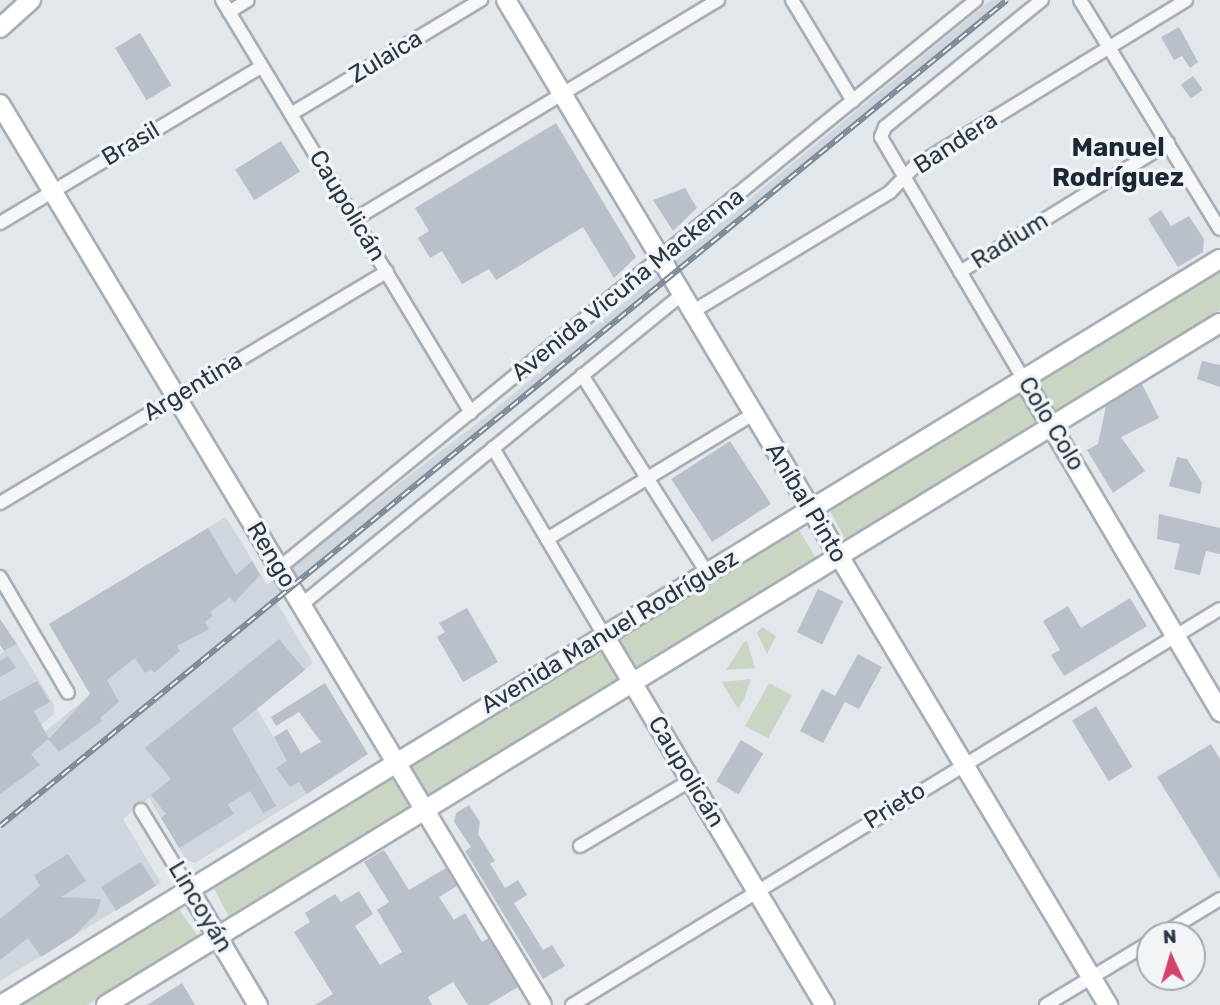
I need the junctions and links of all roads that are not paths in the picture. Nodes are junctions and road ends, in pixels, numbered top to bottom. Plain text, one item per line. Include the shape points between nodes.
1 (31, 0) edge
2 (248, 0) edge
3 (481, 0) edge
4 (506, 0) edge
5 (718, 0) edge
6 (792, 0) edge
7 (976, 0) edge
8 (1042, 0) edge
9 (1080, 0) edge
10 (1186, 0) edge
11 (226, 6) edge
12 (0, 28) edge
13 (1109, 47) junction
14 (262, 66) junction
15 (563, 94) junction
16 (853, 100) junction
17 (0, 104) edge
18 (292, 114) junction
19 (1168, 143) junction
20 (903, 178) junction
21 (52, 192) junction
22 (355, 219) junction
23 (0, 223) edge
24 (1220, 229) edge
25 (661, 259) junction
26 (1220, 259) edge
27 (387, 271) junction
28 (960, 272) junction
29 (682, 294) junction
30 (692, 312) junction
31 (1220, 323) edge
32 (582, 376) junction
33 (1024, 380) junction
34 (176, 397) junction
35 (471, 412) junction
36 (753, 414) junction
37 (1052, 426) junction
38 (493, 448) junction
39 (648, 478) junction
40 (0, 503) edge
41 (810, 510) junction
42 (547, 539) junction
43 (838, 557) junction
44 (279, 568) junction
45 (708, 573) junction
46 (0, 577) edge
47 (301, 605) junction
48 (1220, 609) edge
49 (604, 635) junction
50 (1176, 635) junction
51 (633, 682) junction
52 (68, 693) dead end
53 (1220, 712) edge
54 (396, 763) junction
55 (963, 764) junction
56 (691, 780) junction
57 (141, 810) dead end
58 (424, 810) junction
59 (580, 846) dead end
60 (189, 890) junction
61 (757, 891) junction
62 (1220, 899) edge
63 (1184, 921) edge
64 (217, 937) junction
65 (1136, 951) edge
66 (1091, 978) junction
67 (1, 1005) edge
68 (106, 1005) edge
69 (258, 1005) edge
70 (542, 1005) edge
71 (572, 1005) edge
72 (825, 1005) edge
73 (1046, 1005) edge
74 (1108, 1005) edge

1 - 12 main road
2 - 11 street
3 - 18 street, Zulaica
4 - 15 main road, Aníbal Pinto
5 - 15 street
6 - 16 street
7 - 16 street, Avenida Vicuña Mackenna
8 - 20 street, Colo Colo via 885,127 881,137
9 - 13 street
10 - 13 street, Bandera
11 - 14 street, Caupolicán
13 - 19 street
13 - 20 street, Bandera
14 - 18 street, Caupolicán
14 - 21 street, Brasil
15 - 22 street
15 - 25 main road, Aníbal Pinto
16 - 25 street, Avenida Vicuña Mackenna
17 - 21 main road, Rengo
18 - 22 street, Caupolicán
19 - 24 street
19 - 28 street, Radium
20 - 28 street, Colo Colo
20 - 30 street, Bandera via 890,192
21 - 23 street, Brasil
21 - 34 main road, Rengo
22 - 27 street, Caupolicán
25 - 29 main road, Aníbal Pinto
25 - 35 street, Avenida Vicuña Mackenna
26 - 33 main road, Avenida Manuel Rodríguez
27 - 34 street, Argentina
27 - 35 street, Caupolicán
28 - 33 street, Colo Colo
29 - 30 main road, Aníbal Pinto
29 - 32 street, Avenida Vicuña Mackenna
30 - 36 main road, Aníbal Pinto
31 - 37 main road
32 - 38 street, Avenida Vicuña Mackenna
32 - 39 street
33 - 37 main road, Colo Colo
33 - 41 main road, Avenida Manuel Rodríguez
34 - 40 street, Argentina
34 - 44 main road, Rengo
35 - 44 street, Avenida Vicuña Mackenna
36 - 39 street
36 - 41 main road, Aníbal Pinto
37 - 43 main road
37 - 50 main road, Colo Colo
38 - 42 street, Caupolicán
38 - 47 street, Avenida Vicuña Mackenna
39 - 42 street
39 - 45 street
41 - 43 main road, Aníbal Pinto
41 - 45 main road, Avenida Manuel Rodríguez
42 - 49 street, Caupolicán
43 - 51 main road
43 - 55 main road, Aníbal Pinto
44 - 47 main road, Rengo
45 - 49 main road, Avenida Manuel Rodríguez
46 - 52 street
47 - 54 main road, Rengo
48 - 50 street, Prieto
49 - 51 main road, Caupolicán
49 - 54 main road, Avenida Manuel Rodríguez
50 - 53 main road, Colo Colo
50 - 55 street, Prieto
51 - 56 main road, Caupolicán
51 - 58 main road
54 - 58 main road, Rengo
54 - 60 main road, Avenida Manuel Rodríguez
55 - 61 street, Prieto
55 - 66 main road, Aníbal Pinto
56 - 59 street
56 - 61 main road, Caupolicán
57 - 60 street, Lincoyán
58 - 64 main road
58 - 70 main road, Rengo
60 - 64 main road, Lincoyán
60 - 67 main road, Avenida Manuel Rodríguez
61 - 71 street, Prieto
61 - 72 main road, Caupolicán
62 - 63 street
64 - 68 main road
64 - 69 main road, Lincoyán
65 - 66 street
66 - 73 street
66 - 74 main road, Aníbal Pinto

